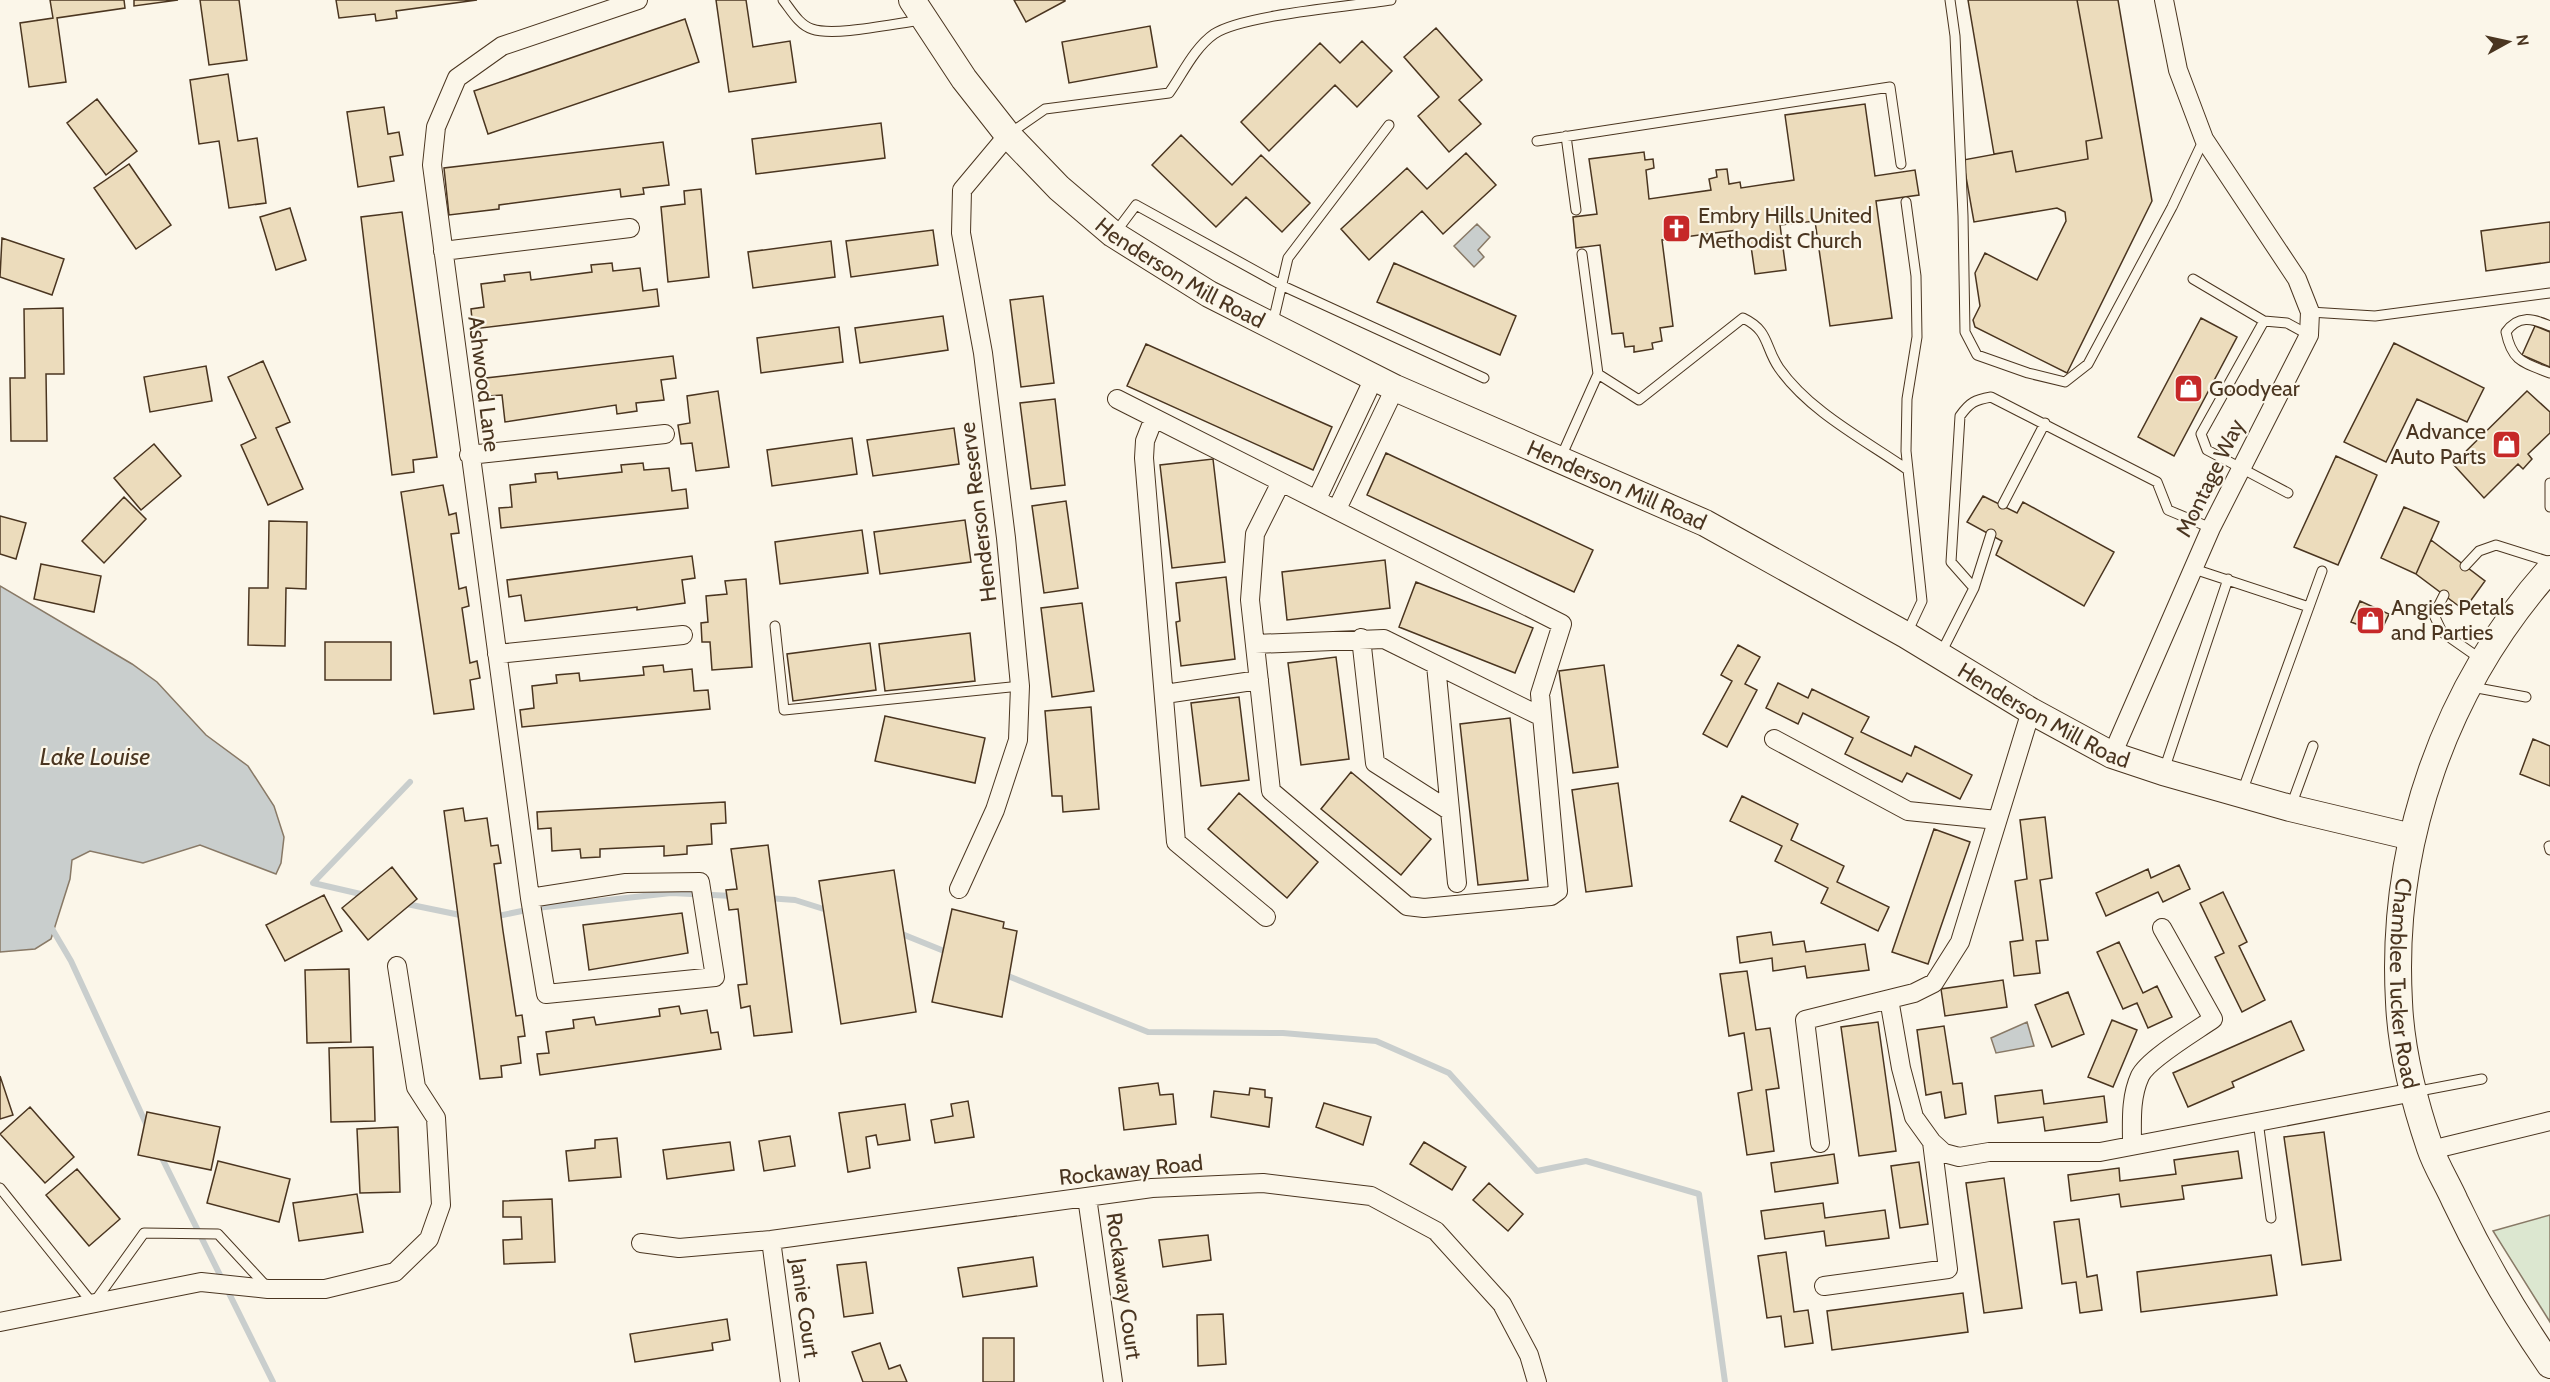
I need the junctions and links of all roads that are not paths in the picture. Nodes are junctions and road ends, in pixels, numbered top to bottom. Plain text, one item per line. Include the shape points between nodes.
1 (639, 0) edge
2 (783, 0) edge
3 (1391, 0) edge
4 (1950, 0) edge
5 (2164, 0) edge
6 (918, 10) edge
7 (1389, 125) dead end
8 (1008, 135) junction
9 (1566, 136) junction
10 (2204, 139) junction
11 (1537, 141) dead end
12 (1901, 164) dead end
13 (1906, 202) dead end
14 (1576, 210) dead end
15 (630, 228) dead end
16 (1113, 234) junction
17 (443, 251) junction
18 (1582, 254) dead end
19 (2193, 279) dead end
20 (1283, 286) junction
21 (2550, 293) edge
22 (2310, 312) junction
23 (2265, 321) junction
24 (2550, 326) edge
25 (1271, 328) junction
26 (2309, 335) junction
27 (2550, 373) edge
28 (1598, 374) junction
29 (1484, 378) dead end
30 (1385, 383) junction
31 (1117, 399) dead end
32 (1154, 418) junction
33 (2045, 423) junction
34 (1351, 428) junction
35 (665, 434) dead end
36 (1371, 438) junction
37 (469, 455) junction
38 (1560, 459) junction
39 (2241, 469) junction
40 (1908, 470) junction
41 (1281, 482) junction
42 (2550, 483) edge
43 (2288, 493) dead end
44 (2550, 495) edge
45 (1317, 499) junction
46 (2003, 504) dead end
47 (2550, 507) edge
48 (1337, 509) junction
49 (2211, 528) junction
50 (1991, 534) dead end
51 (2465, 566) dead end
52 (2194, 569) junction
53 (2322, 571) dead end
54 (2548, 575) edge
55 (2228, 579) junction
56 (1974, 588) junction
57 (2444, 595) dead end
58 (2309, 607) junction
59 (775, 626) dead end
60 (683, 635) dead end
61 (1906, 635) junction
62 (1361, 638) junction
63 (1255, 644) junction
64 (497, 654) junction
65 (1940, 655) junction
66 (2483, 661) junction
67 (1436, 665) junction
68 (1259, 680) junction
69 (1020, 686) junction
70 (2466, 686) junction
71 (1165, 694) junction
72 (2526, 697) dead end
73 (2031, 711) junction
74 (1542, 717) junction
75 (1774, 739) dead end
76 (2313, 746) dead end
77 (2112, 755) junction
78 (2163, 772) junction
79 (2241, 794) junction
80 (2290, 808) junction
81 (1450, 811) junction
82 (1997, 820) junction
83 (2412, 837) junction
84 (1457, 883) dead end
85 (958, 889) dead end
86 (530, 898) junction
87 (1266, 917) dead end
88 (2162, 928) dead end
89 (397, 966) dead end
90 (1889, 999) junction
91 (2482, 1079) dead end
92 (2414, 1092) junction
93 (2258, 1121) junction
94 (2550, 1121) edge
95 (1932, 1142) junction
96 (1820, 1143) dead end
97 (2132, 1145) junction
98 (2431, 1150) junction
99 (0, 1188) edge
100 (1087, 1197) junction
101 (2271, 1218) dead end
102 (771, 1240) junction
103 (641, 1243) dead end
104 (1824, 1286) dead end
105 (268, 1289) junction
106 (93, 1304) junction
107 (0, 1322) edge
108 (2550, 1365) edge
109 (790, 1382) edge
110 (1113, 1382) edge
111 (1537, 1382) edge

1 - 17 street, Ashwood Lane via 502,46 457,78 436,127 432,165
2 - 6 lane via 800,23 812,29 870,27
3 - 8 lane via 1243,22 1214,34 1168,93 1045,109
4 - 10 lane via 1963,216 1965,332 1977,355 2065,382 2088,364
5 - 10 street, Montage Way via 2178,70
6 - 8 street, Henderson Mill Road
7 - 20 lane via 1288,258
8 - 16 street, Henderson Mill Road via 1059,188
8 - 69 street, Henderson Reserve via 962,190 961,233 986,376
9 - 11 lane
9 - 12 lane via 1890,87
9 - 14 lane
10 - 22 street, Montage Way via 2297,279
13 - 40 lane via 1916,276 1917,337 1907,399
15 - 17 street
16 - 20 lane via 1136,205
16 - 25 street, Henderson Mill Road
17 - 37 street, Ashwood Lane
18 - 28 lane
19 - 23 lane
20 - 25 lane
20 - 29 lane
21 - 22 lane via 2375,316
22 - 26 street, Montage Way
23 - 26 lane via 2287,323
23 - 39 lane via 2201,434 2207,450
24 - 27 lane via 2524,318 2506,332 2510,350 2521,361
25 - 30 street, Henderson Mill Road
26 - 39 street, Montage Way
28 - 38 lane
28 - 40 lane via 1639,400 1743,318 1759,326 1778,367 1803,396
30 - 34 street
30 - 36 street
30 - 38 street, Henderson Mill Road
31 - 32 street
32 - 41 street
32 - 71 street via 1145,441 1144,458
33 - 46 lane
33 - 49 lane via 2157,482 2168,510
33 - 56 lane via 1991,397 1971,401 1960,416 1951,562
34 - 36 street
34 - 45 street
35 - 37 street
36 - 48 street
37 - 64 street, Ashwood Lane
38 - 61 street, Henderson Mill Road via 1705,524
39 - 43 lane
39 - 49 street, Montage Way
40 - 61 lane via 1922,601
41 - 45 street
41 - 63 street via 1255,534 1250,600
42 - 44 lane
44 - 47 lane
45 - 48 street
48 - 74 street via 1562,624 1540,694
49 - 52 street, Montage Way
50 - 56 lane
51 - 54 lane via 2479,551 2496,545
52 - 55 lane
52 - 77 street, Montage Way
53 - 58 lane
54 - 66 street, Chamblee Tucker Road
55 - 58 lane
55 - 78 lane
56 - 65 lane
57 - 66 lane via 2434,615 2442,632
58 - 79 lane
59 - 69 lane via 784,710
60 - 64 street
61 - 65 street, Henderson Mill Road
62 - 63 street
62 - 67 street via 1384,639
62 - 81 street via 1375,763
63 - 68 street
64 - 86 street, Ashwood Lane
65 - 73 street, Henderson Mill Road
66 - 70 street, Chamblee Tucker Road
67 - 74 street
67 - 81 street
68 - 71 street
68 - 74 street via 1271,791 1407,906 1424,908 1551,896 1558,891
69 - 85 street, Henderson Reserve via 1018,740 995,810
70 - 72 lane
70 - 83 street, Chamblee Tucker Road via 2438,747
71 - 87 street via 1176,842
73 - 77 street, Henderson Mill Road
73 - 82 street
75 - 82 street via 1908,811
76 - 80 lane
77 - 78 street, Henderson Mill Road
78 - 79 street, Henderson Mill Road
79 - 80 street, Henderson Mill Road
80 - 83 street, Henderson Mill Road
81 - 84 street
82 - 90 street via 1960,942 1934,983
83 - 92 street, Chamblee Tucker Road via 2400,929 2398,1002
86 - 86 street, Ashwood Lane via 546,994 715,977 700,882 626,883
88 - 97 street via 2213,1019 2140,1074 2132,1104
89 - 105 street via 416,1087 436,1118 441,1205 429,1239 395,1272 325,1289
90 - 95 street via 1907,1096 1914,1117
90 - 96 street via 1804,1020
91 - 92 lane
92 - 93 street
92 - 98 street, Chamblee Tucker Road
93 - 97 street
93 - 101 lane
94 - 98 street
95 - 97 street via 1944,1153 1959,1157 1989,1152 2100,1152
95 - 104 street via 1948,1269
98 - 108 street, Chamblee Tucker Road via 2476,1246
99 - 106 lane
100 - 102 street, Rockaway Road
100 - 110 street, Rockaway Court
100 - 111 street, Rockaway Road via 1152,1188 1263,1183 1371,1196 1436,1231 1502,1304 1529,1355
102 - 103 street, Rockaway Road via 679,1248
102 - 109 street, Janie Court
105 - 106 street via 201,1282
105 - 106 lane via 218,1234 144,1233
106 - 107 street

